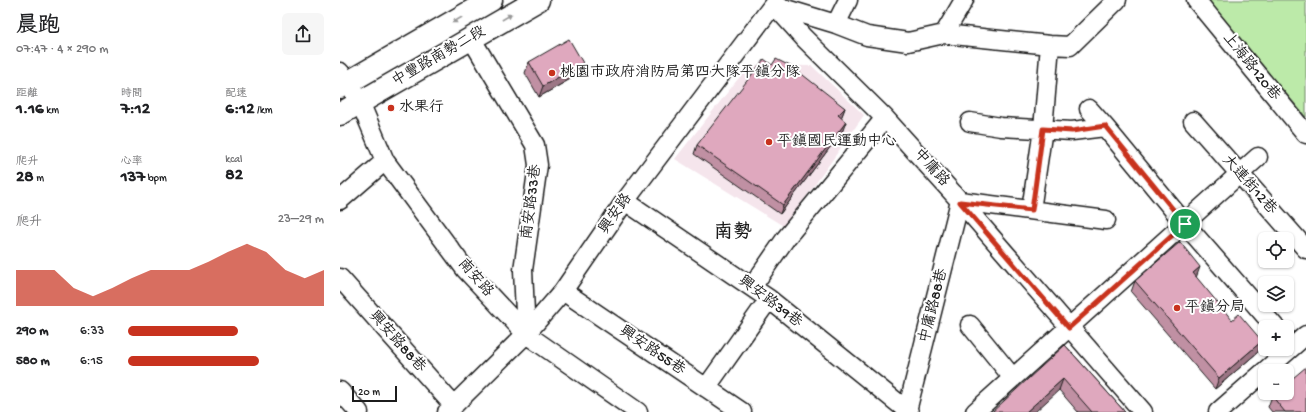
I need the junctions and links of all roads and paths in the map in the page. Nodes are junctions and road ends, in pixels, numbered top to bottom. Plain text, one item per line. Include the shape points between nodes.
1 (491, 0) edge
2 (848, 0) edge
3 (964, 0) edge
4 (1117, 0) edge
5 (1196, 0) edge
6 (530, 2) edge
7 (771, 2) edge
8 (836, 24) junction
9 (944, 34) junction
10 (471, 38) junction
11 (1050, 45) junction
12 (342, 81) edge
13 (360, 102) junction
14 (1089, 109) dead end
15 (340, 114) edge
16 (886, 118) junction
17 (1193, 121) dead end
18 (970, 122) dead end
19 (1105, 126) junction
20 (1043, 129) junction
21 (1306, 134) edge
22 (1258, 157) dead end
23 (385, 161) junction
24 (1240, 173) junction
25 (340, 200) edge
26 (625, 201) junction
27 (960, 202) junction
28 (1032, 210) junction
29 (1106, 220) dead end
30 (1185, 224) junction
31 (1306, 249) edge
32 (340, 278) edge
33 (752, 287) junction
34 (563, 291) junction
35 (769, 299) junction
36 (1269, 320) edge
37 (970, 325) dead end
38 (1069, 328) junction
39 (526, 334) junction
40 (1306, 335) edge
41 (1294, 342) edge
42 (1277, 356) edge
43 (1012, 378) junction
44 (706, 388) junction
45 (340, 391) edge
46 (451, 409) edge
47 (908, 411) edge
48 (359, 412) edge
49 (638, 412) edge
50 (742, 412) edge
51 (975, 412) edge
52 (1143, 412) edge
53 (1218, 412) edge

1 -> 12 main road, 中豐路南勢二段
2 - 8 street
3 - 9 street
4 - 11 street via 1070,46
5 - 21 street, 上海路120巷
10 -> 6 main road, 中豐路南勢二段
7 - 8 street
7 - 16 street, 中庸路
7 - 26 street, 興安路
8 - 9 street via 867,36 908,42
9 - 11 street
10 - 13 main road, 中豐路南勢二段
10 - 39 street, 南安路33巷 via 535,145 538,165 523,270
11 - 20 street
12 - 13 street, 南安路
13 - 15 main road, 中豐路南勢二段
13 - 23 street, 南安路
14 - 19 street
16 - 27 street, 中庸路
16 - 33 street via 786,238
17 - 24 street, 大連街12巷
18 - 20 street via 1001,127
19 - 20 street via 1072,131
19 - 30 street
20 - 28 street
22 - 24 street
23 - 25 street
23 - 39 street, 南安路 via 465,269
24 - 30 street
24 - 31 street, 大連街12巷
26 - 33 street, 興安路39巷
26 - 34 street, 興安路
27 - 28 street
27 - 38 street, 中庸路
27 - 47 street, 中庸路88巷
28 - 29 street
30 - 36 street
30 - 38 street
32 - 46 street, 興安路88巷
33 - 35 street, 興安路39巷
34 - 39 street, 興安路
34 - 44 street, 興安路55巷
35 - 44 street
35 - 47 street, 興安路39巷
37 - 43 street
38 - 43 street
38 - 52 street, 中庸路
39 - 46 street, 興安路
39 - 49 street, 南安路
40 - 41 street
42 - 53 street
43 - 51 street
44 - 50 street, 興安路55巷
45 - 48 street

